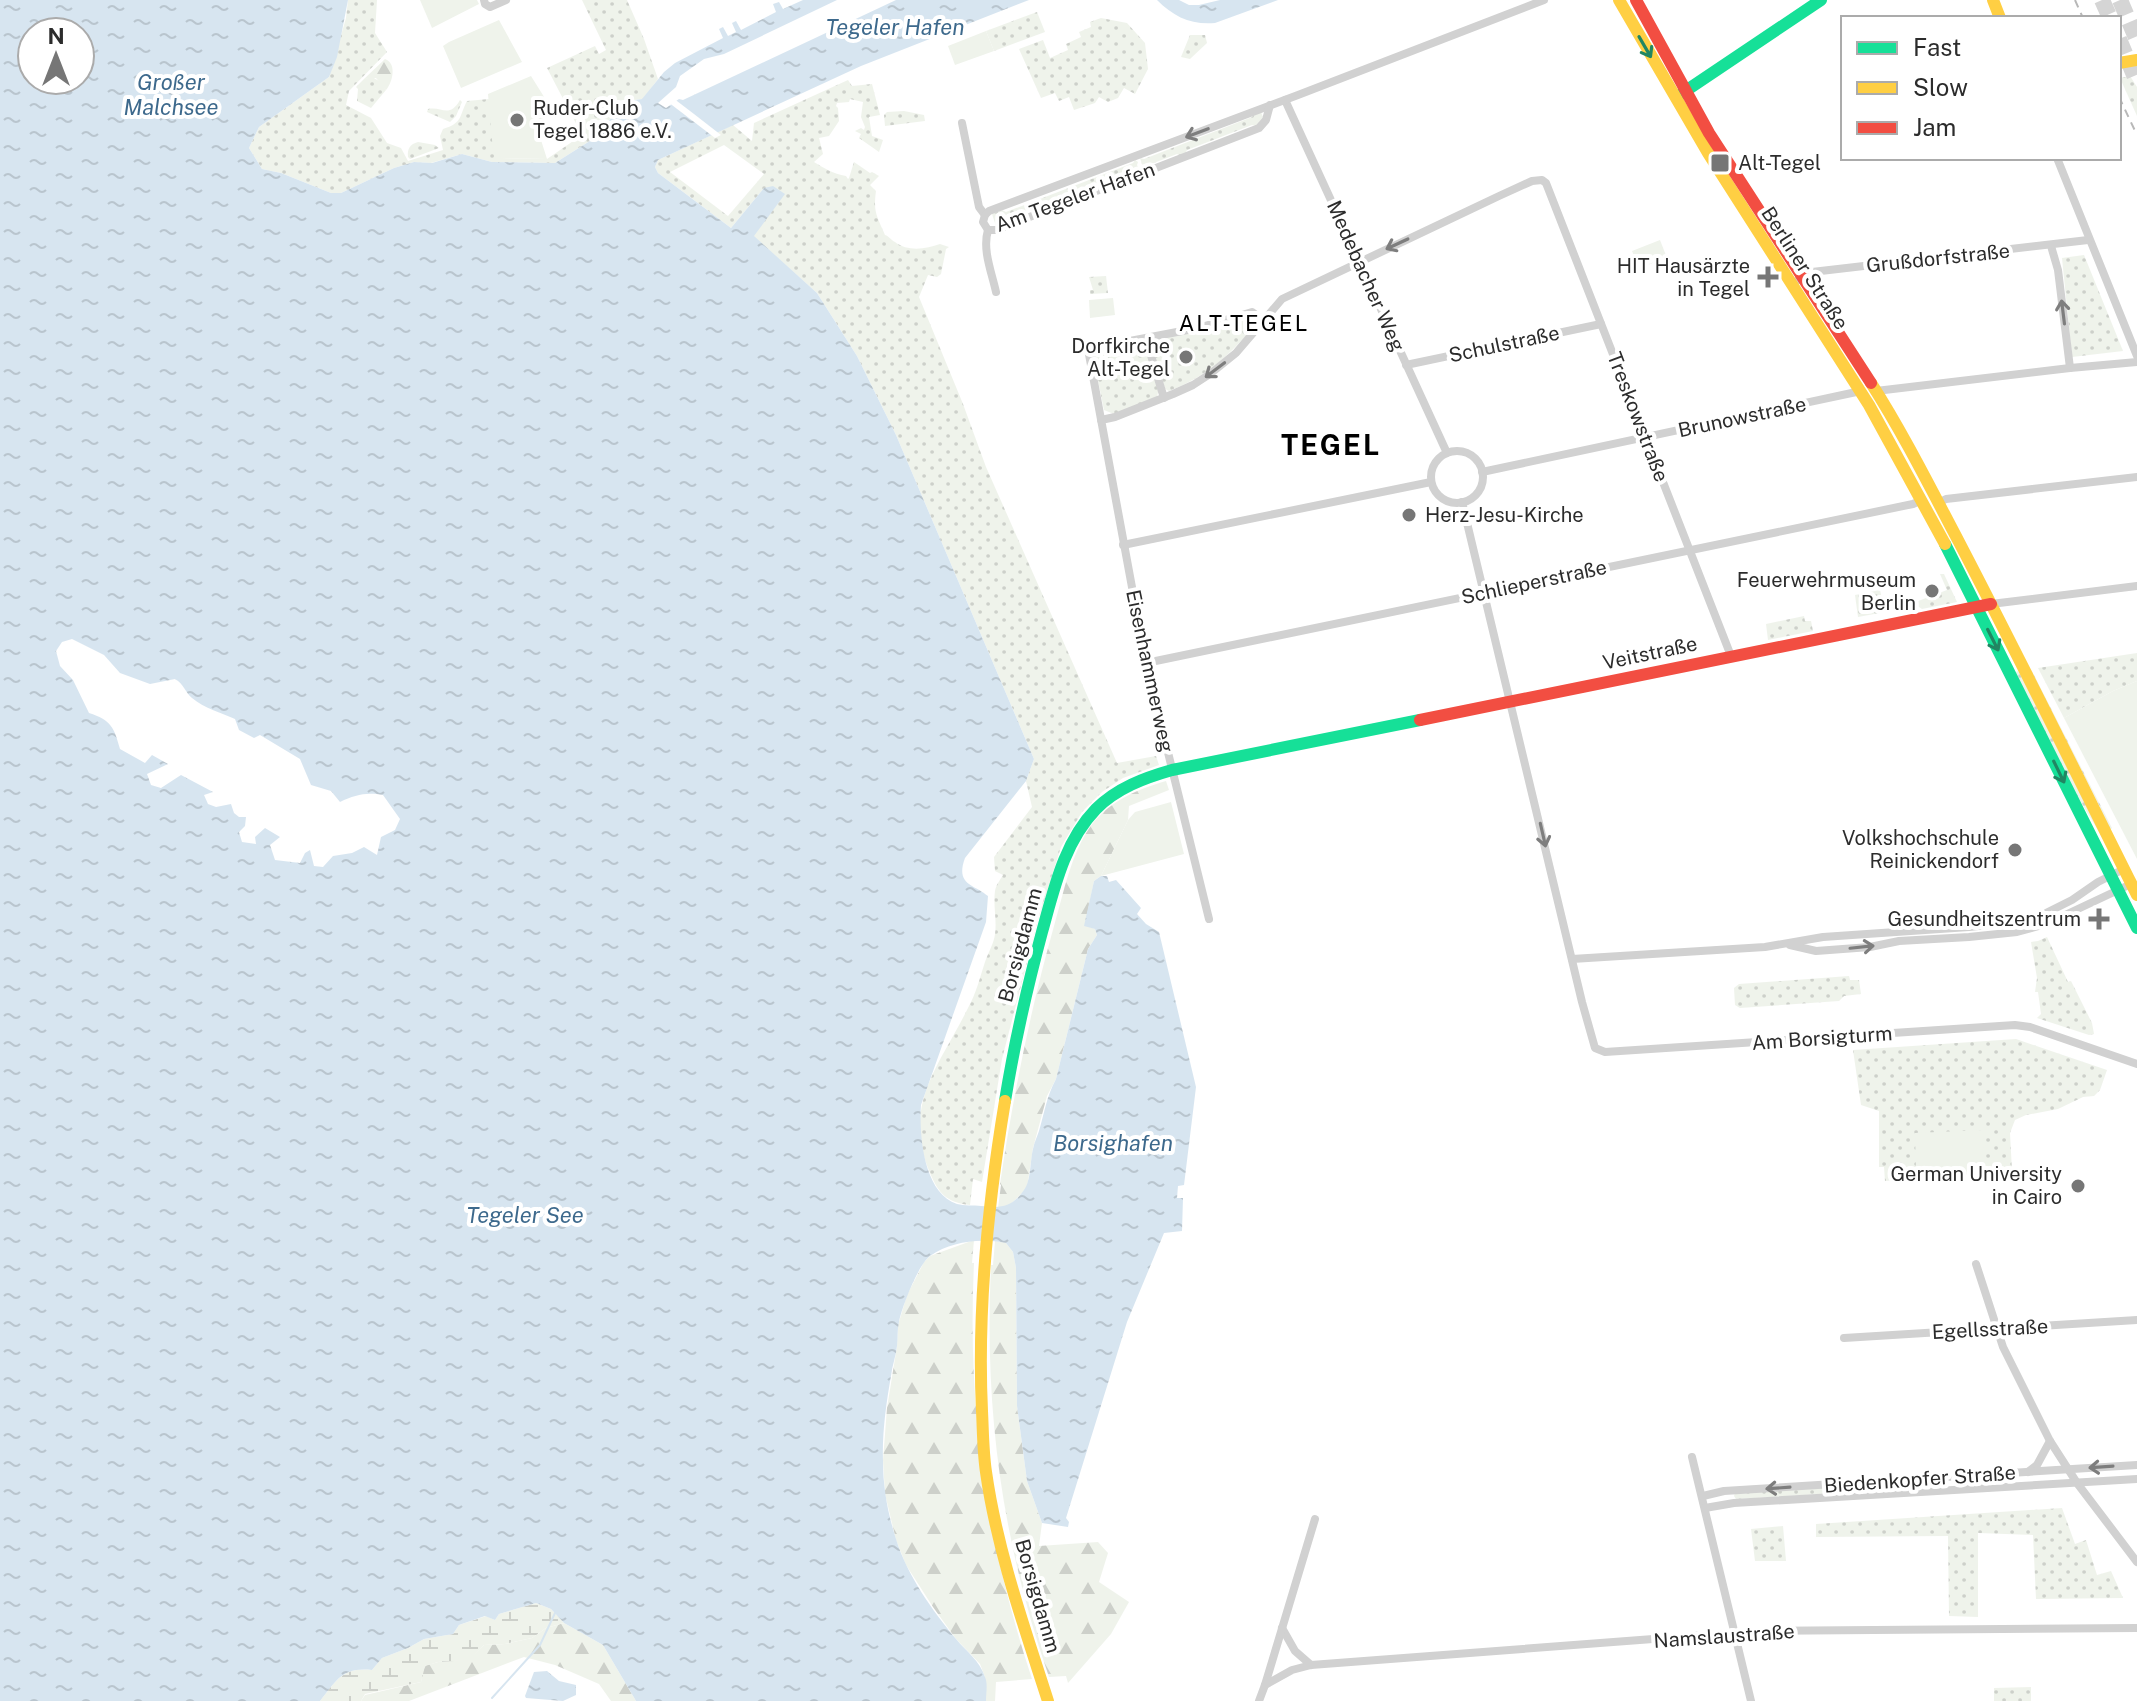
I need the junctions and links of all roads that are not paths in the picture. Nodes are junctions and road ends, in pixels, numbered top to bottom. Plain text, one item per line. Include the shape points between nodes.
1 (506, 0) edge
2 (1544, 0) edge
3 (1619, 0) edge
4 (1636, 0) edge
5 (1821, 0) edge
6 (487, 4) edge
7 (1680, 95) junction
8 (1285, 100) junction
9 (1270, 105) junction
10 (962, 123) dead end
11 (2058, 160) edge
12 (985, 215) junction
13 (988, 230) junction
14 (2088, 240) junction
15 (2051, 246) junction
16 (1360, 262) junction
17 (1803, 277) junction
18 (1791, 285) junction
19 (996, 292) dead end
20 (1264, 321) junction
21 (1601, 324) junction
22 (1146, 339) junction
23 (2137, 356) edge
24 (2137, 362) edge
25 (1406, 365) junction
26 (2070, 368) junction
27 (1861, 391) junction
28 (1876, 391) junction
29 (1164, 398) junction
30 (1101, 420) junction
31 (1646, 437) junction
32 (1447, 453) junction
33 (1482, 472) junction
34 (2137, 477) edge
35 (1431, 482) junction
36 (1922, 500) junction
37 (1462, 502) junction
38 (1938, 503) junction
39 (1123, 545) junction
40 (1690, 550) junction
41 (2137, 586) edge
42 (1484, 593) junction
43 (1991, 604) junction
44 (1976, 607) junction
45 (1731, 656) junction
46 (2022, 662) junction
47 (1146, 663) junction
48 (2008, 669) junction
49 (1511, 701) junction
50 (1172, 770) junction
51 (2081, 817) junction
52 (2111, 843) junction
53 (2124, 869) junction
54 (2111, 875) junction
55 (2118, 890) junction
56 (2134, 890) edge
57 (1209, 919) dead end
58 (2137, 928) edge
59 (1785, 944) junction
60 (1572, 959) junction
61 (2137, 1064) edge
62 (1976, 1264) dead end
63 (2137, 1320) edge
64 (1996, 1329) junction
65 (1844, 1338) dead end
66 (2050, 1441) junction
67 (1692, 1457) dead end
68 (2137, 1465) edge
69 (2069, 1469) junction
70 (2027, 1472) junction
71 (2137, 1479) edge
72 (2077, 1483) junction
73 (2028, 1486) junction
74 (1703, 1496) junction
75 (1705, 1508) junction
76 (1315, 1519) dead end
77 (2137, 1562) edge
78 (1282, 1628) junction
79 (2137, 1628) edge
80 (1735, 1634) junction
81 (1311, 1665) junction
82 (1265, 1685) junction
83 (1048, 1701) edge
84 (1259, 1701) edge
85 (1751, 1701) edge

1 - 6 street
2 - 8 street, Am Tegeler Hafen
3 -> 7 main road, Berliner Straße
4 - 7 main road, Berliner Straße
5 - 7 main road
7 - 17 main road, Berliner Straße
7 - 18 main road, Berliner Straße
8 - 9 street, Am Tegeler Hafen
8 - 16 street, Medebacher Weg
9 -> 12 street, Am Tegeler Hafen
9 - 13 street, Am Tegeler Hafen via 1259,128
10 - 12 street
11 - 14 street
12 - 13 street, Am Tegeler Hafen
13 - 19 street
14 - 15 street, Grußdorfstraße
14 - 23 street
15 - 17 street, Grußdorfstraße
26 -> 15 street
16 - 20 street via 1282,299
21 -> 16 street, Treskowstraße via 1542,180
16 - 25 street, Medebacher Weg
17 - 18 street, Grußdorfstraße
17 - 28 main road, Berliner Straße
18 - 27 main road, Berliner Straße
20 - 22 street via 1252,312
20 -> 29 street via 1210,374
21 - 25 street, Schulstraße
21 - 31 street, Treskowstraße
22 - 29 street
22 - 30 street via 1088,349
24 - 26 street
25 - 32 street, Medebacher Weg
26 - 28 street
27 - 28 main road
27 - 31 street, Brunowstraße
27 - 36 main road, Berliner Straße
28 - 38 main road, Berliner Straße
29 - 30 street
30 - 39 street, Eisenhammerweg
31 - 33 street, Brunowstraße
31 - 40 street, Treskowstraße
32 - 33 street via 1467,454
32 - 35 street via 1434,465
33 - 37 street via 1477,493
34 - 38 street
35 - 37 street via 1443,498
35 - 39 street
36 - 40 street, Schlieperstraße
36 - 44 main road, Berliner Straße
37 - 42 street
38 - 43 main road, Berliner Straße
39 - 47 street, Eisenhammerweg
40 - 42 street, Schlieperstraße
40 - 45 street, Treskowstraße
41 - 43 street, Veitstraße
42 - 47 street, Schlieperstraße
42 - 49 street
43 - 44 main road, Veitstraße
43 - 46 main road, Berliner Straße
44 - 45 main road, Veitstraße
44 -> 48 main road, Berliner Straße
45 - 49 main road, Veitstraße
46 - 48 main road
46 - 52 main road, Berliner Straße
47 - 50 street, Eisenhammerweg
48 -> 51 main road, Berliner Straße
49 - 50 main road, Veitstraße
49 -> 60 street, Am Borsigturm
50 - 57 street, Eisenhammerweg
50 - 83 main road, Borsigdamm via 1111,795 1084,823 1068,851 1020,1026 991,1186 980,1367 986,1471 1012,1590
51 - 52 main road, Berliner Straße via 2089,820 2103,846
51 - 54 main road, Berliner Straße
52 - 53 main road, Berliner Straße
53 - 54 street
53 - 56 main road, Berliner Straße
54 - 55 main road, Berliner Straße
54 - 59 street via 2040,916 2016,922
55 - 56 street
55 - 58 main road, Berliner Straße
59 -> 55 street via 1816,951 2017,932
59 - 60 street
60 - 61 street, Am Borsigturm via 1592,1043 1600,1052 2015,1025
62 - 64 street
63 - 64 street, Egellsstraße
64 - 65 street, Egellsstraße
64 - 66 street
66 - 69 street
66 - 70 street
67 - 74 street
68 -> 69 street, Biedenkopfer Straße
69 - 70 street, Biedenkopfer Straße
69 - 72 street
70 - 73 street
70 -> 74 street, Biedenkopfer Straße
71 - 72 street, Biedenkopfer Straße
72 - 73 street, Biedenkopfer Straße
72 - 77 street
73 - 75 street, Biedenkopfer Straße
74 - 75 street
75 - 80 street
76 - 78 street
78 - 81 street
78 - 82 street
79 - 80 street, Namslaustraße
80 - 81 street, Namslaustraße
80 - 85 street
81 - 82 street, Namslaustraße
82 - 84 street

